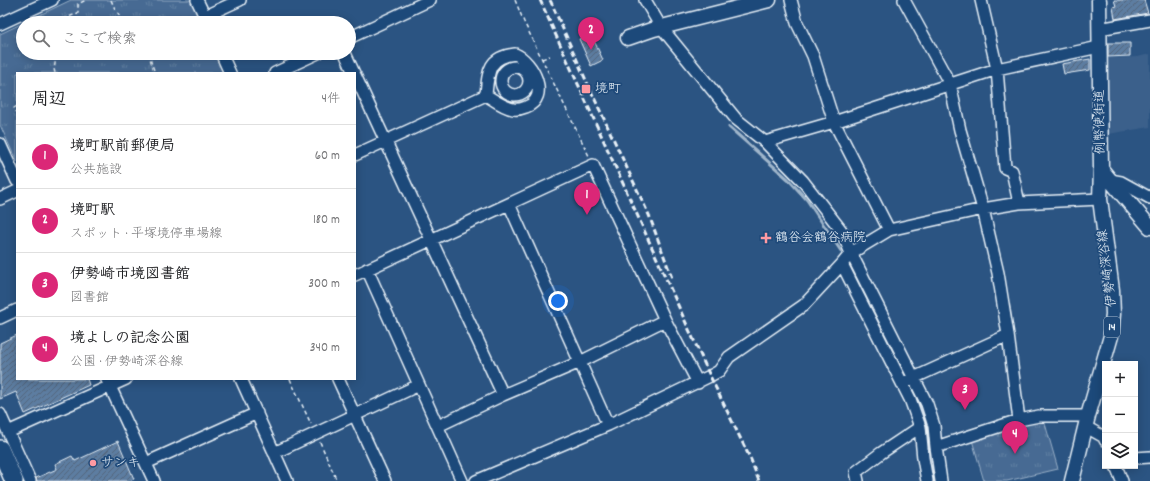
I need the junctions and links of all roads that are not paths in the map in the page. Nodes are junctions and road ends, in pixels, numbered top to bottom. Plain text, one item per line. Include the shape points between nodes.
1 (52, 0) edge
2 (198, 0) edge
3 (240, 0) edge
4 (430, 0) edge
5 (645, 0) edge
6 (769, 0) edge
7 (790, 0) edge
8 (904, 0) edge
9 (981, 0) edge
10 (1099, 0) edge
11 (415, 3) edge
12 (17, 16) edge
13 (205, 16) edge
14 (211, 16) edge
15 (16, 17) edge
16 (1150, 20) edge
17 (0, 24) edge
18 (654, 29) junction
19 (1099, 29) junction
20 (356, 34) edge
21 (628, 38) dead end
22 (1099, 47) junction
23 (225, 60) edge
24 (303, 60) edge
25 (348, 60) edge
26 (997, 69) junction
27 (230, 72) edge
28 (277, 72) edge
29 (354, 72) edge
30 (531, 73) junction
31 (356, 76) edge
32 (488, 78) junction
33 (501, 80) junction
34 (950, 84) junction
35 (507, 92) junction
36 (486, 95) junction
37 (500, 104) junction
38 (834, 122) junction
39 (386, 141) junction
40 (765, 142) junction
41 (0, 144) edge
42 (356, 155) edge
43 (1101, 169) junction
44 (16, 179) edge
45 (1110, 180) junction
46 (16, 192) edge
47 (1150, 198) edge
48 (0, 199) edge
49 (1100, 199) junction
50 (1019, 203) junction
51 (509, 204) junction
52 (983, 209) junction
53 (1150, 227) edge
54 (889, 230) junction
55 (431, 239) junction
56 (851, 253) junction
57 (842, 264) junction
58 (367, 269) junction
59 (356, 274) edge
60 (16, 310) edge
61 (0, 318) edge
62 (665, 320) junction
63 (1008, 335) junction
64 (580, 362) junction
65 (913, 377) junction
66 (120, 380) edge
67 (241, 380) edge
68 (338, 380) edge
69 (109, 382) edge
70 (698, 383) junction
71 (903, 383) junction
72 (419, 385) junction
73 (503, 395) junction
74 (257, 413) junction
75 (0, 414) edge
76 (355, 415) junction
77 (1019, 420) junction
78 (1087, 422) junction
79 (608, 425) junction
80 (438, 426) junction
81 (920, 427) junction
82 (8, 432) junction
83 (1102, 435) edge
84 (936, 447) junction
85 (0, 449) edge
86 (274, 453) junction
87 (1138, 458) edge
88 (1150, 458) edge
89 (146, 463) junction
90 (1117, 469) edge
91 (14, 481) edge
92 (30, 481) edge
93 (154, 481) edge
94 (287, 481) edge
95 (385, 481) edge
96 (462, 481) edge
97 (476, 481) edge
98 (858, 481) edge
99 (927, 481) edge
100 (941, 481) edge
101 (1072, 481) edge
102 (1122, 481) edge

1 - 12 street
2 - 13 street
3 - 14 street
4 - 11 street
5 - 18 street
6 - 18 main road
7 - 38 street via 813,56
8 - 34 street
9 - 26 street
10 - 19 main road, 例幣使街道 / 14
11 - 20 street
15 - 17 street
16 - 19 street
18 - 21 main road
18 - 40 street via 736,119
19 - 22 main road, 例幣使街道 / 14
22 - 26 street
22 - 43 main road, 例幣使街道 / 14
23 - 27 street
24 - 28 street
25 - 29 street
26 - 34 street
26 - 50 street via 1005,168 1012,171
30 - 32 street via 528,63 515,54 495,60
30 - 33 street via 516,66 511,67 506,70
30 - 35 street via 525,91 514,95
30 - 37 street via 538,83 538,94 530,106 520,110
31 - 39 street
32 - 33 street
32 - 36 street
33 - 35 street
34 - 38 street
34 - 52 street via 960,130
35 - 37 street
36 - 37 street
36 - 39 street
38 - 40 street
38 - 54 street
39 - 42 street
39 - 55 street
40 - 56 street via 803,181 841,230
41 - 44 street
43 - 45 main road, 例幣使街道
43 - 49 main road, 伊勢崎深谷線 / 14
45 - 47 street via 1121,182
45 - 53 main road, 例幣使街道
46 - 48 street
49 - 50 street
49 - 78 main road, 伊勢崎深谷線 / 14 via 1113,314 1111,336
50 - 52 street
51 - 55 street
51 - 62 street via 593,165
51 - 64 street
52 - 54 street
52 - 63 street via 998,273
54 - 56 street
55 - 58 street
55 - 73 street
56 - 57 street
56 - 65 street
57 - 70 street via 804,305 729,357 718,371
57 - 71 street
58 - 59 street
58 - 72 street
60 - 61 street
62 - 64 street
62 - 70 street
63 - 65 street
63 - 77 street
64 - 73 street
64 - 79 street
65 - 71 street
65 - 84 street via 928,404
66 - 69 street
67 - 74 street
68 - 76 street
69 - 82 street
69 - 89 street
70 - 79 street
71 - 81 street
72 - 76 street
72 - 80 street
73 - 80 street
74 - 86 street
74 - 89 street
75 - 82 street
76 - 86 street
76 - 95 street
77 - 78 street via 1039,416
77 - 84 street
78 - 83 street
78 - 101 main road, 伊勢崎深谷線 / 14
79 - 97 street
80 - 96 street
81 - 98 street via 856,472
81 - 99 street
82 - 92 street
84 - 100 street
85 - 91 highway
86 - 94 street
87 - 88 street
89 - 93 street
90 - 102 street

